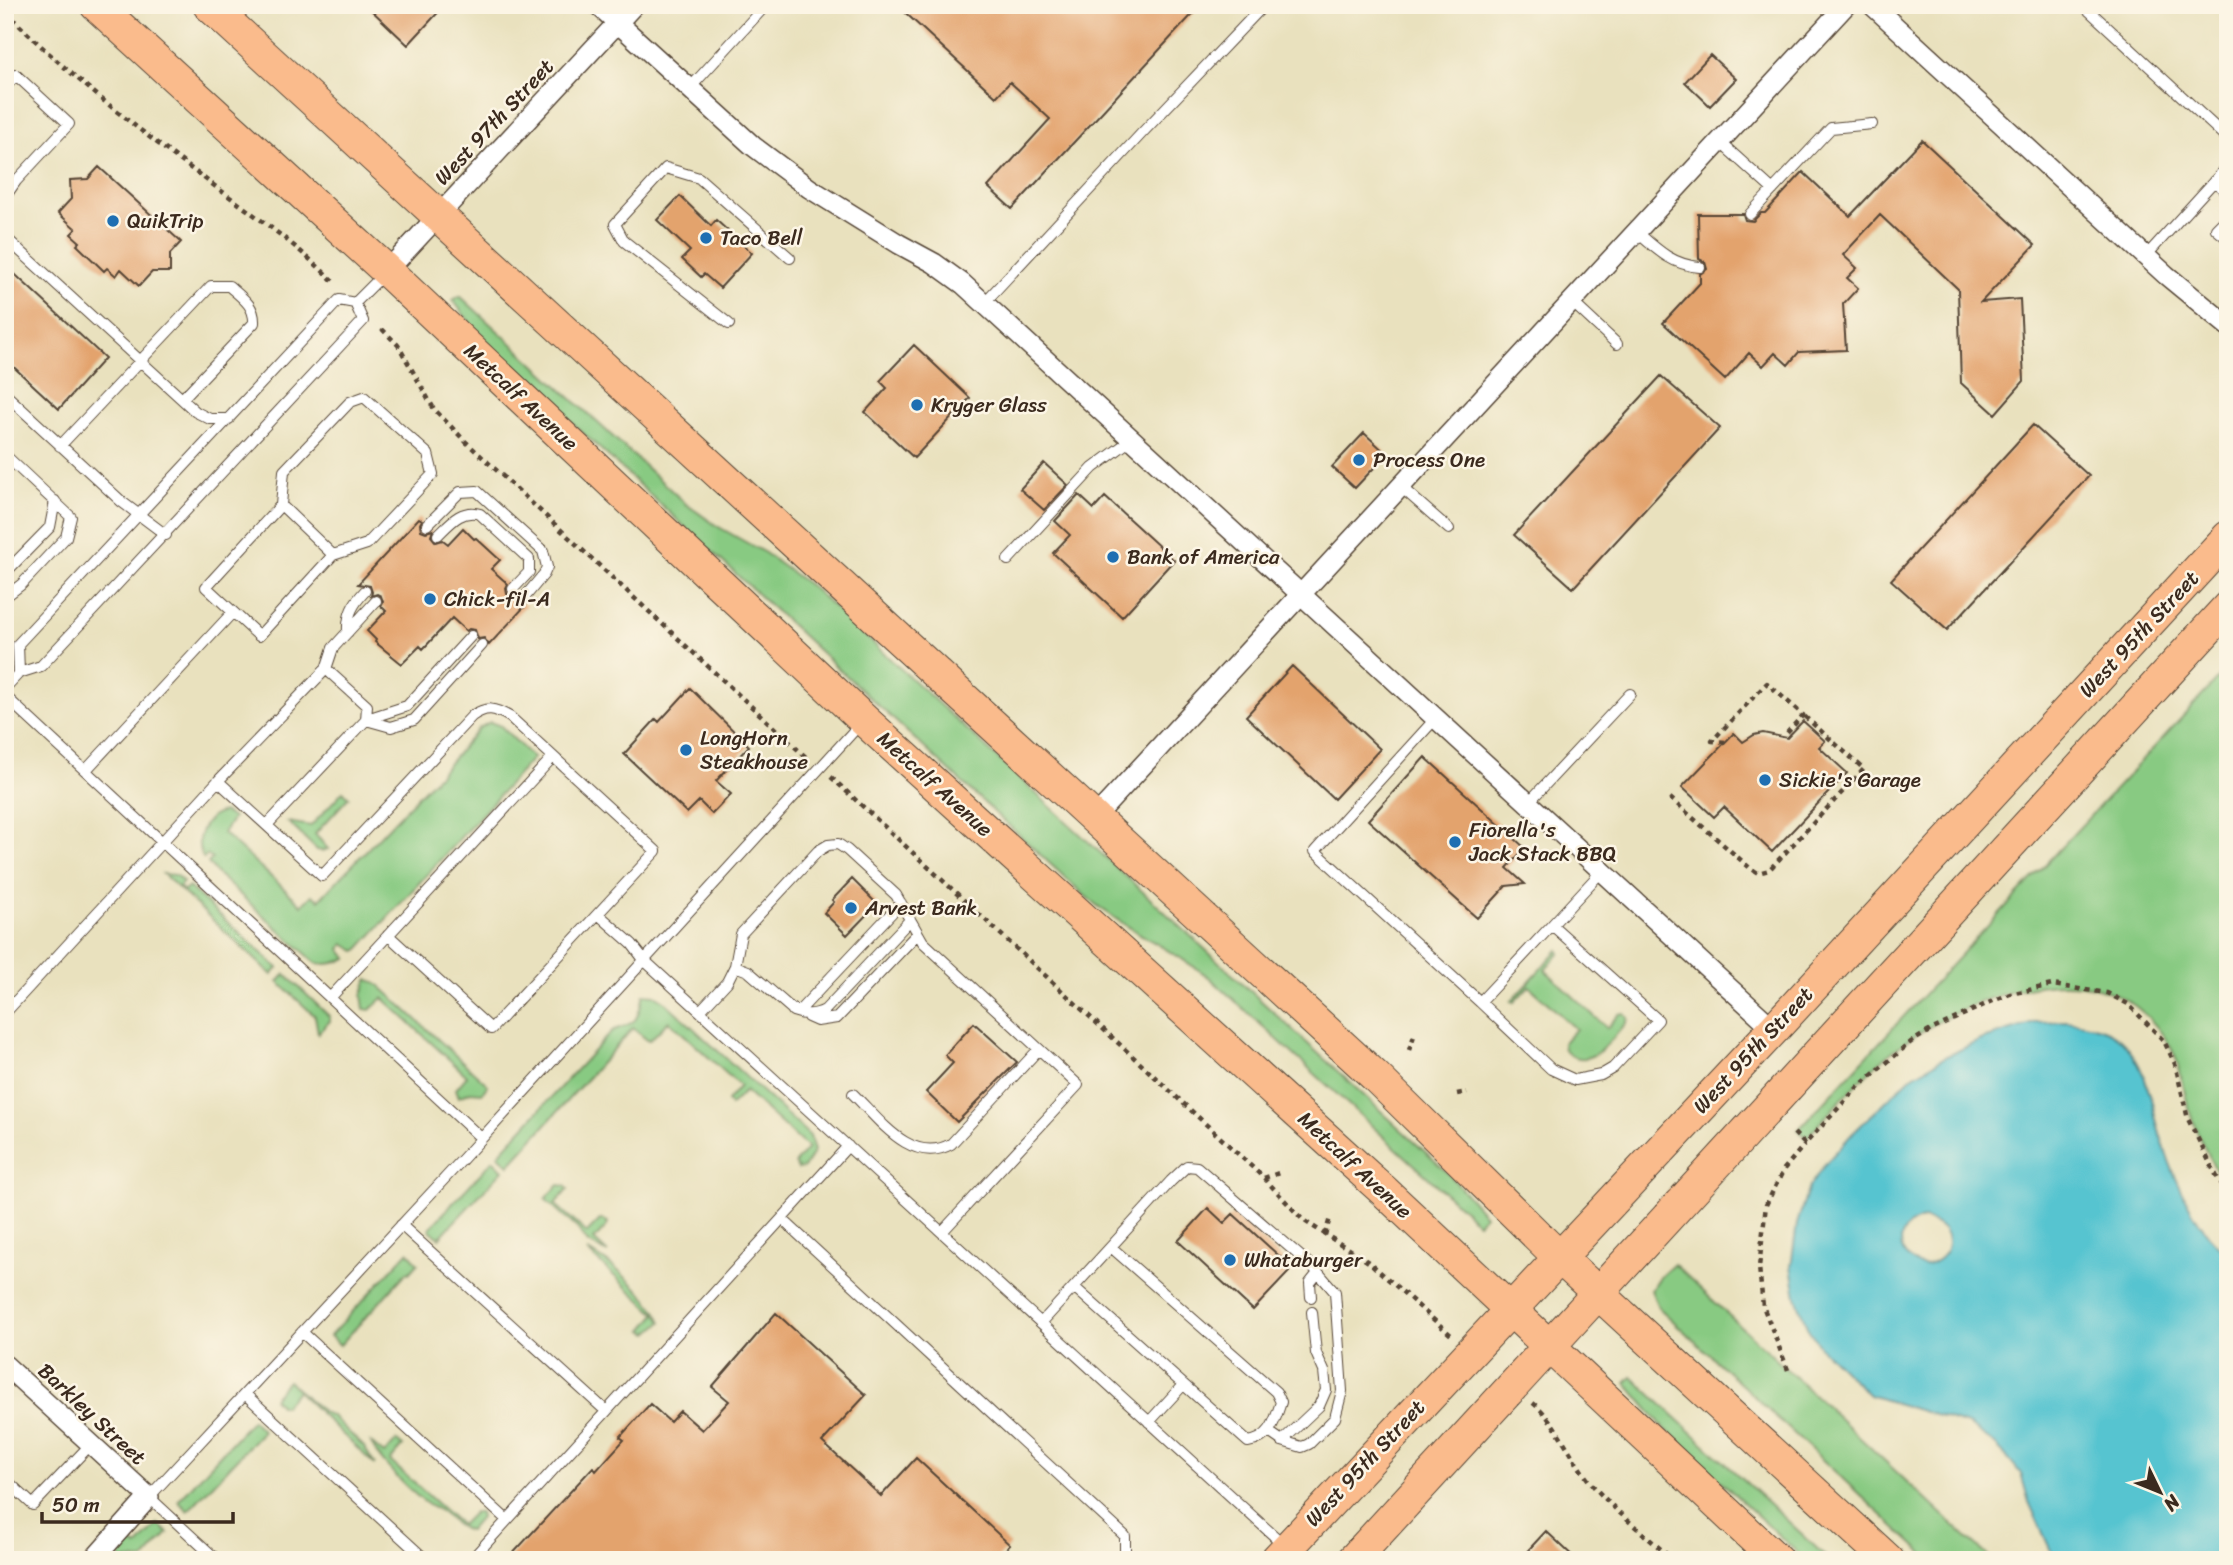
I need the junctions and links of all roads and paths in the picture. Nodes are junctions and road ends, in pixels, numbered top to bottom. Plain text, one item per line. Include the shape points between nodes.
1 (96, 5) edge
2 (209, 5) edge
3 (598, 5) edge
4 (634, 5) edge
5 (766, 5) edge
6 (1264, 5) edge
7 (1846, 5) edge
8 (1872, 5) edge
9 (2083, 5) edge
10 (5, 10) edge
11 (619, 22) junction
12 (5, 87) edge
13 (691, 88) junction
14 (1872, 124) dead end
15 (2228, 139) edge
16 (1720, 142) junction
17 (2228, 166) edge
18 (2214, 181) junction
19 (1773, 190) junction
20 (2228, 193) edge
21 (5, 197) edge
22 (1750, 214) dead end
23 (439, 215) junction
24 (2228, 217) edge
25 (1636, 231) junction
26 (5, 237) edge
27 (2228, 239) edge
28 (2146, 256) junction
29 (790, 258) dead end
30 (1700, 267) dead end
31 (387, 271) junction
32 (336, 284) dead end
33 (1571, 301) junction
34 (355, 303) junction
35 (984, 303) junction
36 (729, 324) dead end
37 (2228, 326) edge
38 (382, 329) dead end
39 (1617, 344) dead end
40 (140, 360) junction
41 (5, 394) edge
42 (182, 399) junction
43 (229, 419) junction
44 (1132, 439) junction
45 (60, 446) junction
46 (5, 455) edge
47 (1400, 486) junction
48 (55, 501) junction
49 (281, 505) junction
50 (141, 514) junction
51 (427, 525) dead end
52 (1449, 529) dead end
53 (166, 535) junction
54 (438, 535) dead end
55 (2228, 537) edge
56 (333, 555) junction
57 (1008, 560) dead end
58 (5, 573) edge
59 (513, 589) dead end
60 (365, 591) dead end
61 (1300, 594) junction
62 (5, 597) edge
63 (524, 598) dead end
64 (376, 601) dead end
65 (2228, 607) edge
66 (233, 612) junction
67 (348, 632) junction
68 (471, 636) dead end
69 (482, 645) dead end
70 (326, 669) junction
71 (19, 673) junction
72 (5, 688) edge
73 (1630, 694) dead end
74 (5, 696) edge
75 (1803, 715) junction
76 (1436, 718) junction
77 (366, 720) junction
78 (864, 720) junction
79 (1786, 734) dead end
80 (1725, 742) dead end
81 (553, 757) junction
82 (821, 767) junction
83 (86, 770) junction
84 (218, 781) junction
85 (1670, 798) dead end
86 (1528, 803) junction
87 (1094, 818) junction
88 (267, 825) junction
89 (163, 842) junction
90 (1602, 871) junction
91 (901, 903) junction
92 (598, 914) junction
93 (910, 920) junction
94 (1552, 925) junction
95 (918, 933) junction
96 (388, 935) junction
97 (645, 961) junction
98 (735, 966) junction
99 (330, 998) junction
100 (1480, 1002) junction
101 (793, 1010) junction
102 (700, 1011) junction
103 (5, 1013) edge
104 (804, 1015) junction
105 (1774, 1029) junction
106 (1414, 1036) dead end
107 (1039, 1049) junction
108 (1409, 1050) dead end
109 (1467, 1092) dead end
110 (853, 1094) dead end
111 (1457, 1094) dead end
112 (1794, 1133) dead end
113 (481, 1138) junction
114 (1805, 1144) junction
115 (848, 1146) junction
116 (1282, 1172) dead end
117 (1264, 1178) junction
118 (2228, 1192) edge
119 (1330, 1218) dead end
120 (782, 1219) junction
121 (401, 1225) junction
122 (942, 1232) junction
123 (1325, 1235) junction
124 (1111, 1247) junction
125 (1559, 1257) junction
126 (1318, 1273) junction
127 (1074, 1287) junction
128 (1598, 1292) junction
129 (1311, 1297) dead end
130 (1511, 1309) junction
131 (1312, 1312) dead end
132 (1041, 1323) junction
133 (302, 1332) junction
134 (1550, 1345) junction
135 (1470, 1351) junction
136 (5, 1365) edge
137 (1788, 1370) dead end
138 (1183, 1385) junction
139 (1512, 1387) junction
140 (245, 1394) junction
141 (606, 1411) junction
142 (1149, 1422) junction
143 (1269, 1432) junction
144 (1282, 1441) junction
145 (90, 1444) junction
146 (5, 1479) edge
147 (149, 1497) junction
148 (507, 1520) junction
149 (1281, 1554) edge
150 (93, 1560) edge
151 (217, 1560) edge
152 (426, 1560) edge
153 (471, 1560) edge
154 (1121, 1560) edge
155 (1353, 1560) edge
156 (1673, 1560) edge
157 (1777, 1560) edge
158 (1888, 1560) edge

1 - 31 main road, Metcalf Avenue
2 - 23 main road
3 - 11 street
4 - 11 street, West 97th Street
5 - 13 lane
6 - 35 lane
7 - 16 street
8 - 28 street
9 - 15 lane
10 - 32 path via 116,112 237,202
11 - 13 street
11 - 23 street, West 97th Street
12 - 21 lane via 16,75 69,124
13 - 35 street via 753,146 809,188 934,263
14 - 19 lane via 1830,128
16 - 19 lane
16 - 25 street
17 - 18 lane
18 - 20 lane
18 - 28 lane
19 - 22 lane
23 - 31 street, West 97th Street
23 - 87 main road
24 - 27 lane via 2216,229
25 - 30 lane via 1662,255 1684,266
25 - 33 street
26 - 40 lane
28 - 37 street
29 - 36 lane via 699,178 666,168 639,196 615,224 624,240
31 - 34 lane
31 - 78 main road, Metcalf Avenue
33 - 39 lane
33 - 47 street
34 - 43 lane via 339,300
34 - 53 lane via 363,321
35 - 44 street
38 - 82 path via 398,345 434,409 466,442 808,760
40 - 42 lane
40 - 42 lane via 211,286 229,286 251,306 254,323
40 - 45 lane
41 - 45 lane
42 - 43 lane via 210,419
43 - 50 lane
44 - 57 lane via 1093,468
44 - 61 street
45 - 50 lane
46 - 48 lane
47 - 52 lane
47 - 61 street
48 - 58 lane via 50,527
48 - 62 lane via 71,517 66,537
49 - 56 lane
49 - 56 lane via 284,471 350,402 364,397 428,454 433,474 367,544
49 - 66 lane via 206,587
50 - 53 lane
50 - 71 lane via 18,644
51 - 63 lane via 460,492 477,491 543,551 544,574
53 - 71 lane via 41,666
54 - 59 lane via 462,514 480,514 529,559 529,572
55 - 105 main road, West 95th Street
56 - 66 lane via 259,636
60 - 67 lane via 350,612
61 - 76 street
61 - 87 street
64 - 67 lane
65 - 128 main road
66 - 83 lane
67 - 70 lane via 333,648
68 - 77 lane via 407,706
69 - 77 lane via 414,720 391,727
70 - 77 lane via 367,706
70 - 84 lane
71 - 72 lane
73 - 86 lane
74 - 83 lane
75 - 79 path
75 - 80 path via 1767,683 1712,741
75 - 85 path via 1864,769 1769,870 1758,873 1750,868
76 - 86 street
76 - 100 lane via 1315,851
77 - 88 lane
78 - 82 lane
78 - 130 main road, Metcalf Avenue
81 - 88 lane via 510,717 484,708 322,876
81 - 92 lane via 656,851
81 - 96 lane
82 - 97 lane
82 - 117 path
83 - 89 lane
84 - 88 lane
84 - 89 lane
86 - 90 street
87 - 125 main road via 1375,1076
89 - 99 lane
89 - 103 lane
90 - 94 lane
90 - 105 street
91 - 93 lane
91 - 98 lane via 847,850 838,844 828,845 741,934
91 - 101 lane via 800,1010
92 - 96 lane via 491,1030
92 - 97 lane
93 - 95 lane
93 - 104 lane via 825,1010
94 - 100 lane
94 - 100 lane via 1658,1020 1613,1068 1575,1080 1551,1069
95 - 104 lane via 837,1018 817,1021
95 - 107 lane
96 - 99 lane
97 - 102 lane
97 - 113 lane
98 - 101 lane via 748,971
98 - 102 lane via 727,982
99 - 113 lane
101 - 104 lane
102 - 115 lane
105 - 125 main road, West 95th Street
106 - 108 path
107 - 110 lane via 951,1144 940,1150 908,1145
107 - 122 lane via 1077,1085
109 - 111 path
112 - 114 path
113 - 121 lane
114 - 118 path via 1858,1087 1911,1042 2010,994 2052,985 2107,993 2128,1003 2164,1041 2175,1064 2188,1119
114 - 137 path via 1784,1169 1766,1205 1759,1267 1763,1306
115 - 120 lane
115 - 122 lane
116 - 117 path
117 - 123 path via 1303,1220
119 - 123 path
120 - 141 lane
120 - 154 lane via 1125,1536
121 - 133 lane
121 - 141 lane
122 - 132 lane
123 - 135 path via 1370,1262
124 - 126 lane via 1171,1181 1187,1166 1196,1167
124 - 127 lane
124 - 143 lane via 1276,1392 1281,1402
125 - 128 main road
125 - 130 main road, West 95th Street
126 - 129 lane via 1310,1283
126 - 144 lane via 1335,1292 1342,1391 1339,1406 1335,1418 1309,1444 1302,1447
127 - 132 lane
127 - 138 lane
128 - 134 main road
128 - 158 main road
130 - 134 main road, Metcalf Avenue
130 - 135 main road, West 95th Street
131 - 144 lane via 1326,1390 1319,1406
132 - 142 lane
133 - 140 lane
133 - 148 lane
134 - 139 main road
134 - 157 main road, Metcalf Avenue
135 - 149 main road, West 95th Street
136 - 145 street, Barkley Street
138 - 142 lane
138 - 143 lane via 1248,1442 1259,1441
139 - 155 main road
139 - 156 path via 1546,1413 1592,1485
140 - 147 lane
140 - 152 lane
141 - 148 lane
142 - 149 lane
143 - 144 lane
145 - 146 lane via 33,1505
145 - 147 street, Barkley Street
147 - 150 street, Barkley Street
147 - 151 lane
148 - 153 lane

